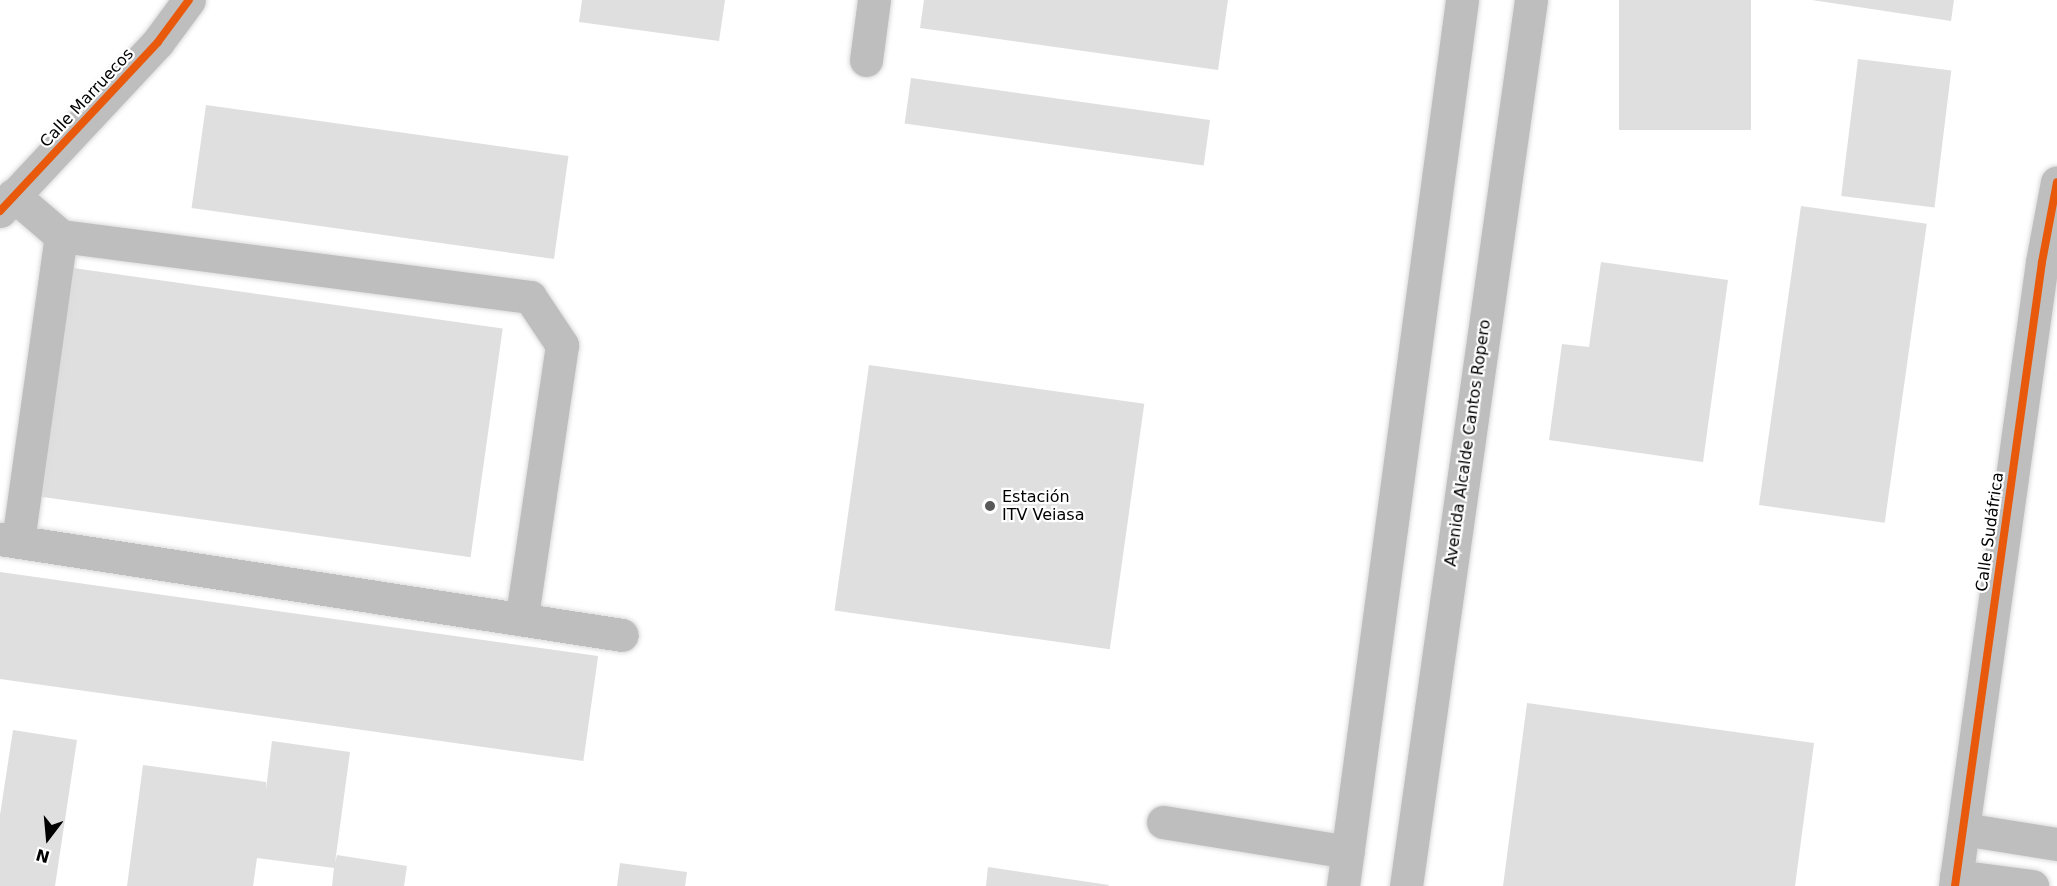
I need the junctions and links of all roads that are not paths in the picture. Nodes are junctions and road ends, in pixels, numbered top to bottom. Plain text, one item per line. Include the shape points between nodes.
1 (189, 0) edge
2 (874, 0) edge
3 (1462, 0) edge
4 (1531, 0) edge
5 (866, 60) dead end
6 (2057, 182) edge
7 (7, 203) edge
8 (62, 236) junction
9 (9, 540) edge
10 (522, 617) junction
11 (622, 635) dead end
12 (1163, 822) dead end
13 (1963, 829) junction
14 (2057, 844) edge
15 (1348, 852) junction
16 (1956, 881) edge
17 (1343, 886) edge
18 (1406, 886) edge
19 (2032, 886) edge

1 - 7 main road, Calle Marruecos via 158,42
2 - 5 main road
3 - 15 main road
4 - 18 main road, Avenida Alcalde Cantos Ropero
6 - 13 main road, Calle Sudáfrica via 2042,262
7 - 8 main road
8 - 9 main road
8 - 10 main road via 530,297 562,345
9 - 10 main road
10 - 11 main road
12 - 15 main road
13 - 14 main road
13 - 16 main road, Calle Sudáfrica
15 - 17 main road
16 - 19 main road

